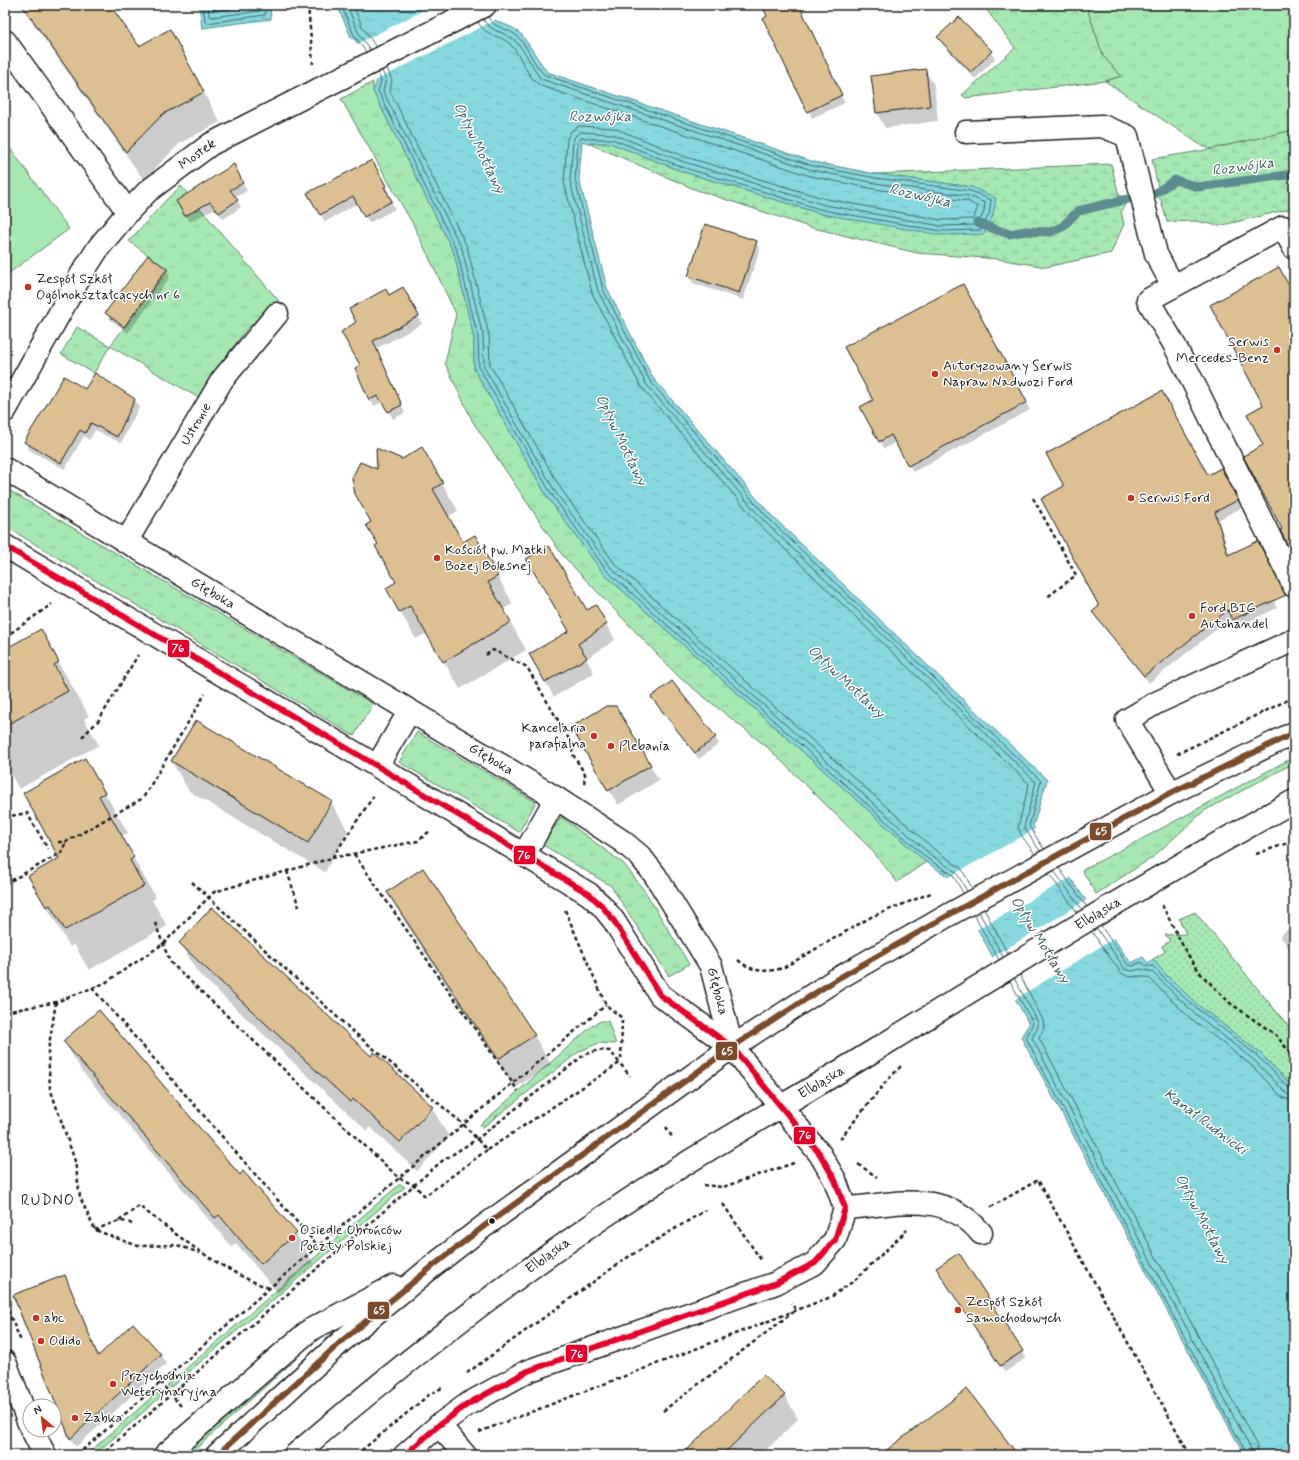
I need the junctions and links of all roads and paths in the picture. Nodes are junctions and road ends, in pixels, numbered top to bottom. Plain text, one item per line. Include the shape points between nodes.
1 (308, 5) edge
2 (485, 5) edge
3 (5, 41) edge
4 (313, 71) dead end
5 (966, 132) dead end
6 (128, 212) junction
7 (1294, 248) edge
8 (1173, 286) junction
9 (277, 314) dead end
10 (5, 411) edge
11 (5, 469) edge
12 (1033, 498) dead end
13 (126, 542) junction
14 (5, 546) edge
15 (1294, 586) edge
16 (1046, 598) dead end
17 (47, 600) dead end
18 (53, 604) junction
19 (59, 607) dead end
20 (5, 637) edge
21 (1294, 640) edge
22 (133, 652) dead end
23 (138, 655) junction
24 (486, 655) dead end
25 (145, 659) dead end
26 (198, 690) dead end
27 (205, 694) junction
28 (212, 698) dead end
29 (409, 712) junction
30 (1294, 732) edge
31 (82, 737) dead end
32 (377, 766) junction
33 (369, 790) dead end
34 (584, 790) dead end
35 (1171, 793) junction
36 (376, 794) junction
37 (382, 798) dead end
38 (556, 798) junction
39 (1294, 801) edge
40 (5, 817) edge
41 (427, 824) dead end
42 (58, 842) dead end
43 (66, 842) junction
44 (48, 849) dead end
45 (354, 854) junction
46 (524, 855) junction
47 (332, 858) junction
48 (287, 871) junction
49 (192, 882) dead end
50 (5, 884) edge
51 (934, 892) dead end
52 (208, 897) junction
53 (1161, 902) dead end
54 (562, 904) dead end
55 (299, 907) dead end
56 (155, 923) dead end
57 (163, 944) junction
58 (736, 959) dead end
59 (92, 988) junction
60 (56, 1002) junction
61 (606, 1005) junction
62 (5, 1012) edge
63 (732, 1047) junction
64 (1294, 1058) edge
65 (620, 1062) junction
66 (630, 1076) dead end
67 (885, 1083) dead end
68 (511, 1084) junction
69 (518, 1091) dead end
70 (782, 1107) junction
71 (462, 1124) junction
72 (842, 1137) junction
73 (477, 1139) junction
74 (839, 1141) dead end
75 (846, 1143) dead end
76 (487, 1150) junction
77 (820, 1154) junction
78 (856, 1161) dead end
79 (398, 1178) junction
80 (880, 1180) dead end
81 (414, 1185) junction
82 (703, 1185) dead end
83 (1014, 1194) dead end
84 (722, 1204) dead end
85 (845, 1208) junction
86 (706, 1210) dead end
87 (119, 1221) junction
88 (133, 1225) dead end
89 (908, 1229) dead end
90 (94, 1230) junction
91 (981, 1233) dead end
92 (318, 1246) junction
93 (200, 1252) junction
94 (434, 1265) junction
95 (776, 1283) junction
96 (270, 1288) junction
97 (796, 1310) junction
98 (5, 1362) edge
99 (466, 1373) dead end
100 (160, 1382) junction
101 (448, 1385) dead end
102 (171, 1395) junction
103 (22, 1406) edge
104 (663, 1411) dead end
105 (439, 1425) junction
106 (199, 1426) junction
107 (36, 1438) edge
108 (462, 1452) edge
109 (45, 1455) edge
110 (77, 1455) edge
111 (101, 1455) edge
112 (165, 1455) edge
113 (217, 1455) edge
114 (294, 1455) edge
115 (356, 1455) edge
116 (405, 1455) edge
117 (1190, 1455) edge

1 - 4 path
2 - 6 street, Mostek via 211,144 148,191
3 - 6 street
5 - 8 street via 1102,126 1127,136 1156,254
6 - 10 street, Mostek via 99,247 81,275
7 - 8 street via 1284,227
8 - 15 street via 1148,300 1174,344
9 - 13 street, Ustronie via 222,380
11 - 13 street, Głęboka
12 - 16 path via 1076,575
13 - 29 street, Głęboka
14 - 32 street, Głęboka
17 - 18 path
18 - 19 path
18 - 20 path
21 - 35 street via 1156,703 1127,720
22 - 23 path
23 - 25 path
23 - 31 path via 98,720
24 - 34 path via 493,650 527,667 573,746 572,753 585,774
26 - 27 path
27 - 28 path
27 - 43 path via 143,798
29 - 32 street
29 - 38 street, Głęboka
30 - 35 street
32 - 46 street, Głęboka
33 - 36 path
35 - 63 street via 1068,848 837,979
36 - 37 path
36 - 47 path
38 - 46 street
38 - 63 street, Głęboka via 622,841 640,856 655,875 711,966
39 - 70 street, Elbląska via 1198,853
40 - 44 path via 27,813
41 - 45 path via 433,828 418,842
42 - 43 path
43 - 50 path via 61,853
45 - 47 path
45 - 68 path
46 - 63 street, Głęboka via 589,894 614,921 660,995
47 - 48 path
48 - 52 path via 214,892
48 - 55 path
49 - 52 path
51 - 58 path via 871,917 783,968 771,972 758,971 747,968
52 - 57 path
52 - 71 path via 349,1028
53 - 64 path via 1186,952 1201,974 1230,1003 1276,1035
54 - 61 path
56 - 57 path
57 - 59 path via 105,983
57 - 79 path via 170,962
59 - 60 path
59 - 92 path
60 - 62 path
60 - 90 path via 48,1051 50,1088 76,1161 80,1197
61 - 65 path via 622,1018
61 - 68 path
63 - 70 street
63 - 94 street via 489,1222
65 - 66 path
65 - 73 path via 610,1051 598,1050 584,1055
65 - 76 path
67 - 72 path
68 - 69 path
68 - 71 path
70 - 77 street
70 - 114 street, Elbląska via 662,1178 554,1252 410,1359
71 - 73 path
71 - 79 path
72 - 74 path
72 - 75 path
73 - 76 path
73 - 81 path via 442,1161
76 - 81 path via 424,1196
77 - 82 path via 723,1187
77 - 85 street via 835,1180
78 - 80 path
79 - 81 path
79 - 92 path
81 - 102 path
83 - 117 path via 1038,1180
84 - 95 path
85 - 91 street via 910,1201 931,1203 965,1216
85 - 95 street via 835,1240 815,1263
86 - 99 path via 625,1259
87 - 88 path via 130,1222
87 - 90 path
87 - 93 path via 139,1206
89 - 97 path via 855,1280 831,1297
90 - 93 path via 138,1246 177,1245
92 - 96 path
93 - 96 path via 222,1266
94 - 106 street via 310,1330
94 - 113 street via 343,1340
95 - 97 path
95 - 105 street via 528,1371 468,1404
96 - 100 path
97 - 104 path
97 - 108 path via 482,1430
98 - 103 street
100 - 102 path
100 - 110 path
101 - 115 path via 430,1394
102 - 106 path
102 - 111 path
105 - 108 street
105 - 116 street
106 - 112 street
107 - 109 street

